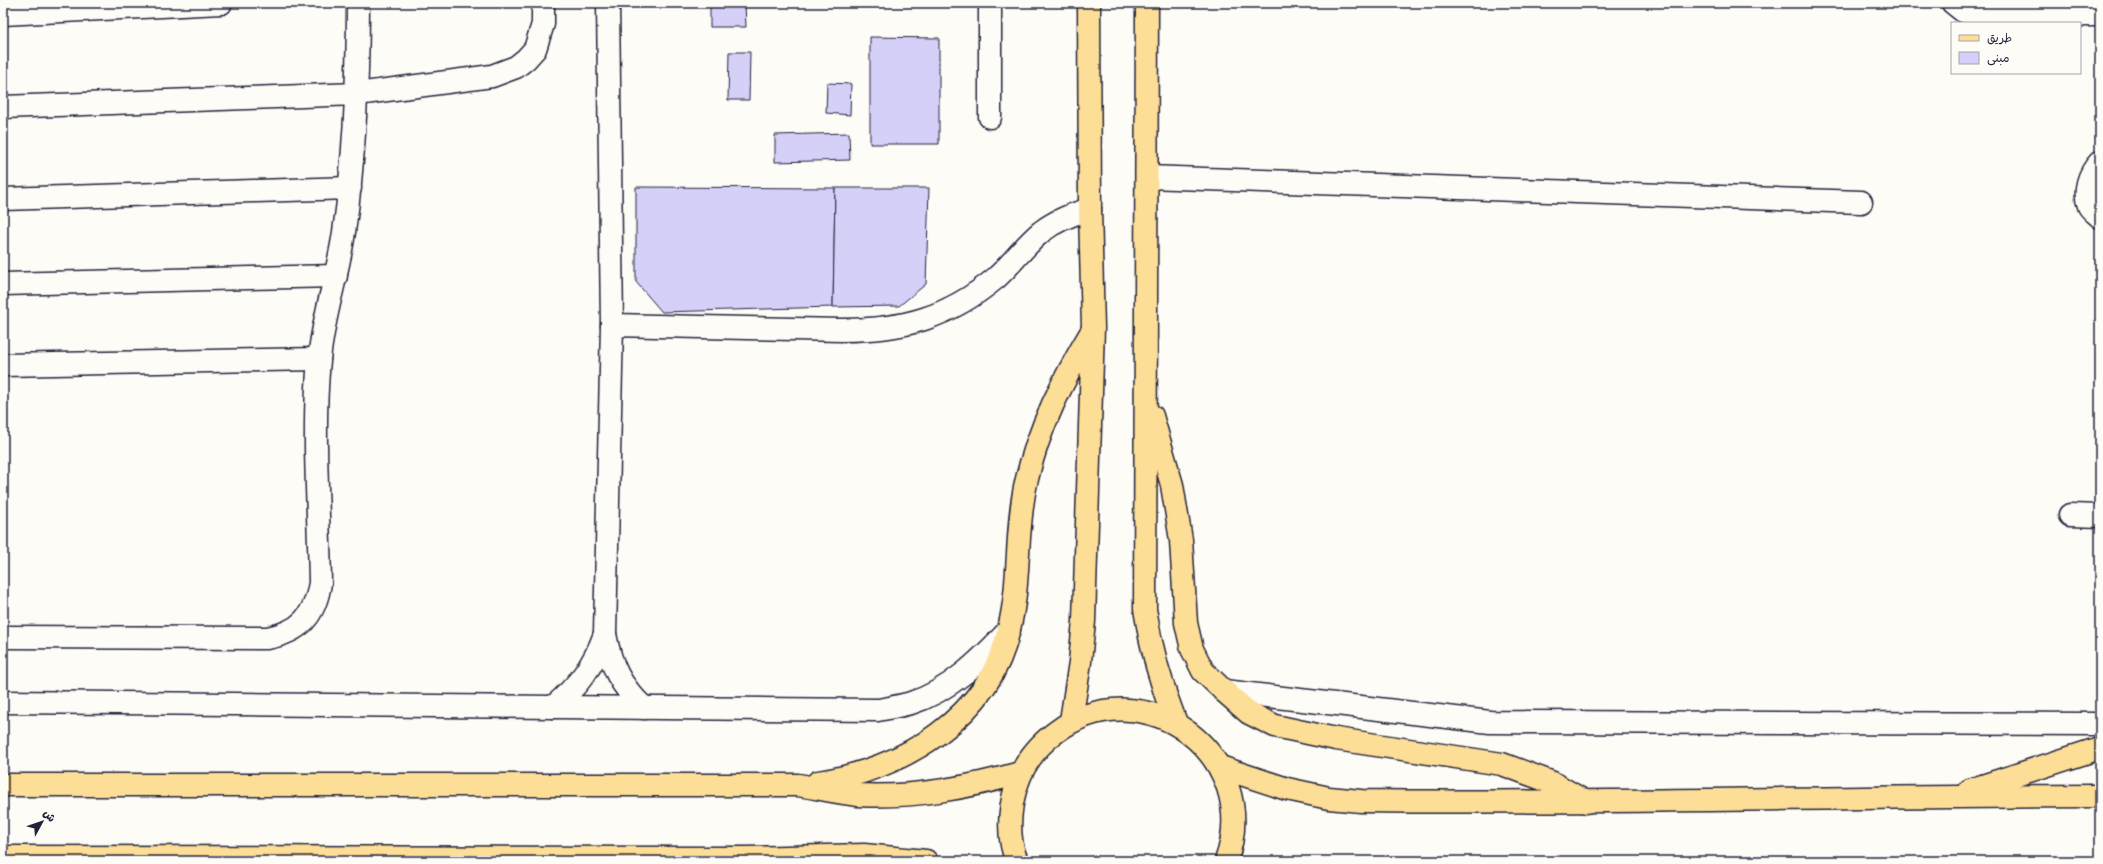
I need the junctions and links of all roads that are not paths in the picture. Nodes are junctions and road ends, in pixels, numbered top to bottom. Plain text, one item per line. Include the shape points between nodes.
1 (221, 3) edge
2 (358, 3) edge
3 (543, 3) edge
4 (608, 3) edge
5 (990, 3) edge
6 (1089, 3) edge
7 (1147, 3) edge
8 (1953, 3) edge
9 (3, 14) edge
10 (2100, 15) edge
11 (357, 94) junction
12 (3, 107) edge
13 (990, 117) dead end
14 (2100, 162) edge
15 (1147, 177) junction
16 (350, 188) junction
17 (3, 199) edge
18 (1861, 202) dead end
19 (1090, 209) junction
20 (2100, 217) edge
21 (336, 276) junction
22 (3, 284) edge
23 (612, 325) junction
24 (1093, 328) junction
25 (319, 359) junction
26 (3, 365) edge
27 (1146, 400) junction
28 (2070, 515) dead end
29 (2100, 516) edge
30 (1009, 630) junction
31 (605, 634) junction
32 (3, 637) edge
33 (1224, 691) junction
34 (3, 702) edge
35 (553, 707) junction
36 (644, 708) junction
37 (1071, 721) junction
38 (1176, 723) junction
39 (2100, 724) edge
40 (2100, 748) edge
41 (1220, 767) junction
42 (1020, 773) junction
43 (3, 785) edge
44 (798, 785) junction
45 (1951, 796) junction
46 (2100, 796) edge
47 (1587, 802) junction
48 (3, 857) edge
49 (740, 859) edge
50 (926, 861) edge
51 (1017, 861) edge
52 (1226, 861) edge

1 - 9 street
2 - 11 street
3 - 11 street via 543,24 534,48 526,59 510,70 492,76
4 - 23 street
5 - 13 street
6 - 19 main road
7 - 15 main road
8 - 10 street via 1963,11 1983,16
11 - 12 street
11 - 16 street
14 - 20 street via 2094,168 2086,190 2089,206
15 - 18 street
15 - 27 main road
16 - 17 street
16 - 21 street
19 - 23 street via 1070,215 1040,232 997,277 970,297 940,313 909,325 875,330 842,330
19 - 24 main road
21 - 22 street
21 - 25 street
23 - 31 street
24 - 30 main road via 1049,412 1026,483 1019,531 1017,582
24 - 37 main road via 1084,620
25 - 26 street
25 - 32 street via 316,402 320,583 313,610 304,622 281,636 267,638
27 - 33 main road via 1172,485 1181,540 1186,623 1192,649 1203,671
27 - 38 main road via 1145,609 1151,648
28 - 29 street
30 - 36 street via 978,662 940,689 912,702 878,710
30 - 44 main road via 993,674 965,712 930,740 882,764 845,778
31 - 35 street via 599,651 580,682
31 - 36 street via 613,667 621,682
33 - 39 street via 1490,722
33 - 47 main road via 1249,713 1275,726 1336,739 1502,764 1553,783
34 - 35 street
35 - 36 street
37 - 38 main road via 1096,712 1124,709 1150,713
37 - 42 main road via 1041,743
38 - 41 main road via 1208,750
40 - 45 main road
41 - 47 main road via 1287,789 1362,801
41 - 52 main road via 1231,797 1234,829
42 - 44 main road via 948,791 900,795 857,794
42 - 51 main road via 1011,801 1010,830
43 - 44 main road
45 - 46 main road
45 - 47 main road
48 - 49 main road
49 - 50 main road via 864,855

